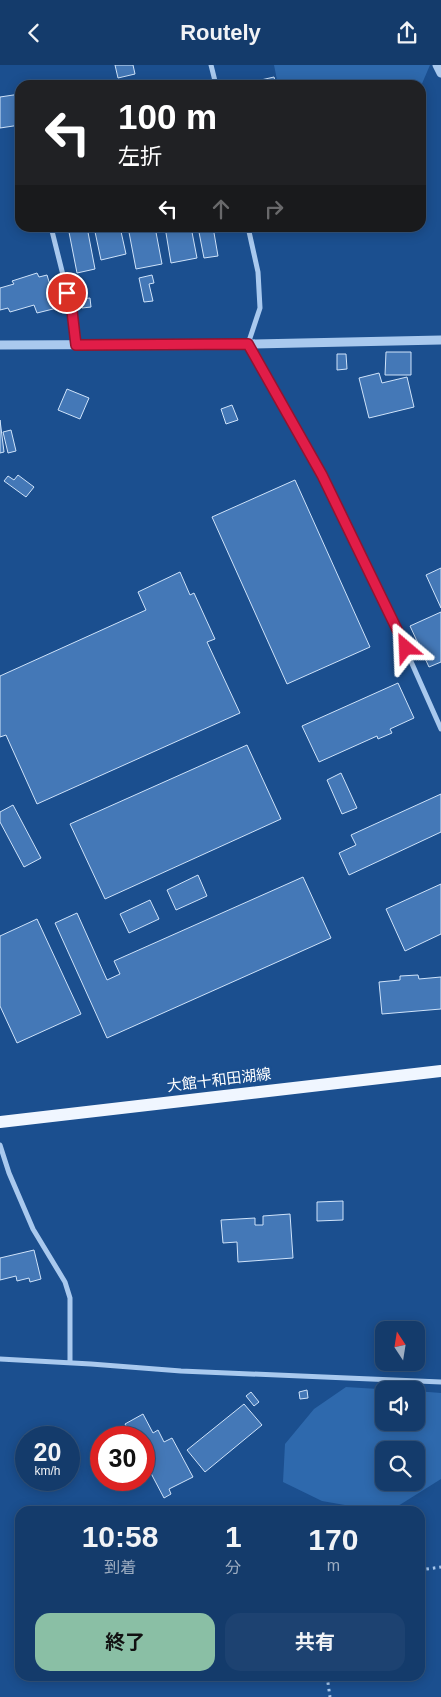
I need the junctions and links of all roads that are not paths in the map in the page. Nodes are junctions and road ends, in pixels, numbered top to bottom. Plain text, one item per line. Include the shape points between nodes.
1 (211, 65) edge
2 (437, 65) edge
3 (441, 73) edge
4 (215, 80) edge
5 (52, 232) edge
6 (249, 232) edge
7 (441, 340) edge
8 (248, 344) junction
9 (0, 345) edge
10 (76, 345) junction
11 (441, 729) edge
12 (441, 1071) edge
13 (0, 1122) edge
14 (0, 1145) edge
15 (0, 1359) edge
16 (70, 1363) junction
17 (441, 1382) edge

1 - 4 street
2 - 3 street
5 - 10 street via 72,311
6 - 8 street via 258,272 260,308
7 - 8 street
8 - 10 street
8 - 11 street via 322,475 406,648
9 - 10 street
12 - 13 main road, 大館十和田湖線
14 - 16 street via 34,1229 66,1282 70,1298
15 - 16 street
16 - 17 street

